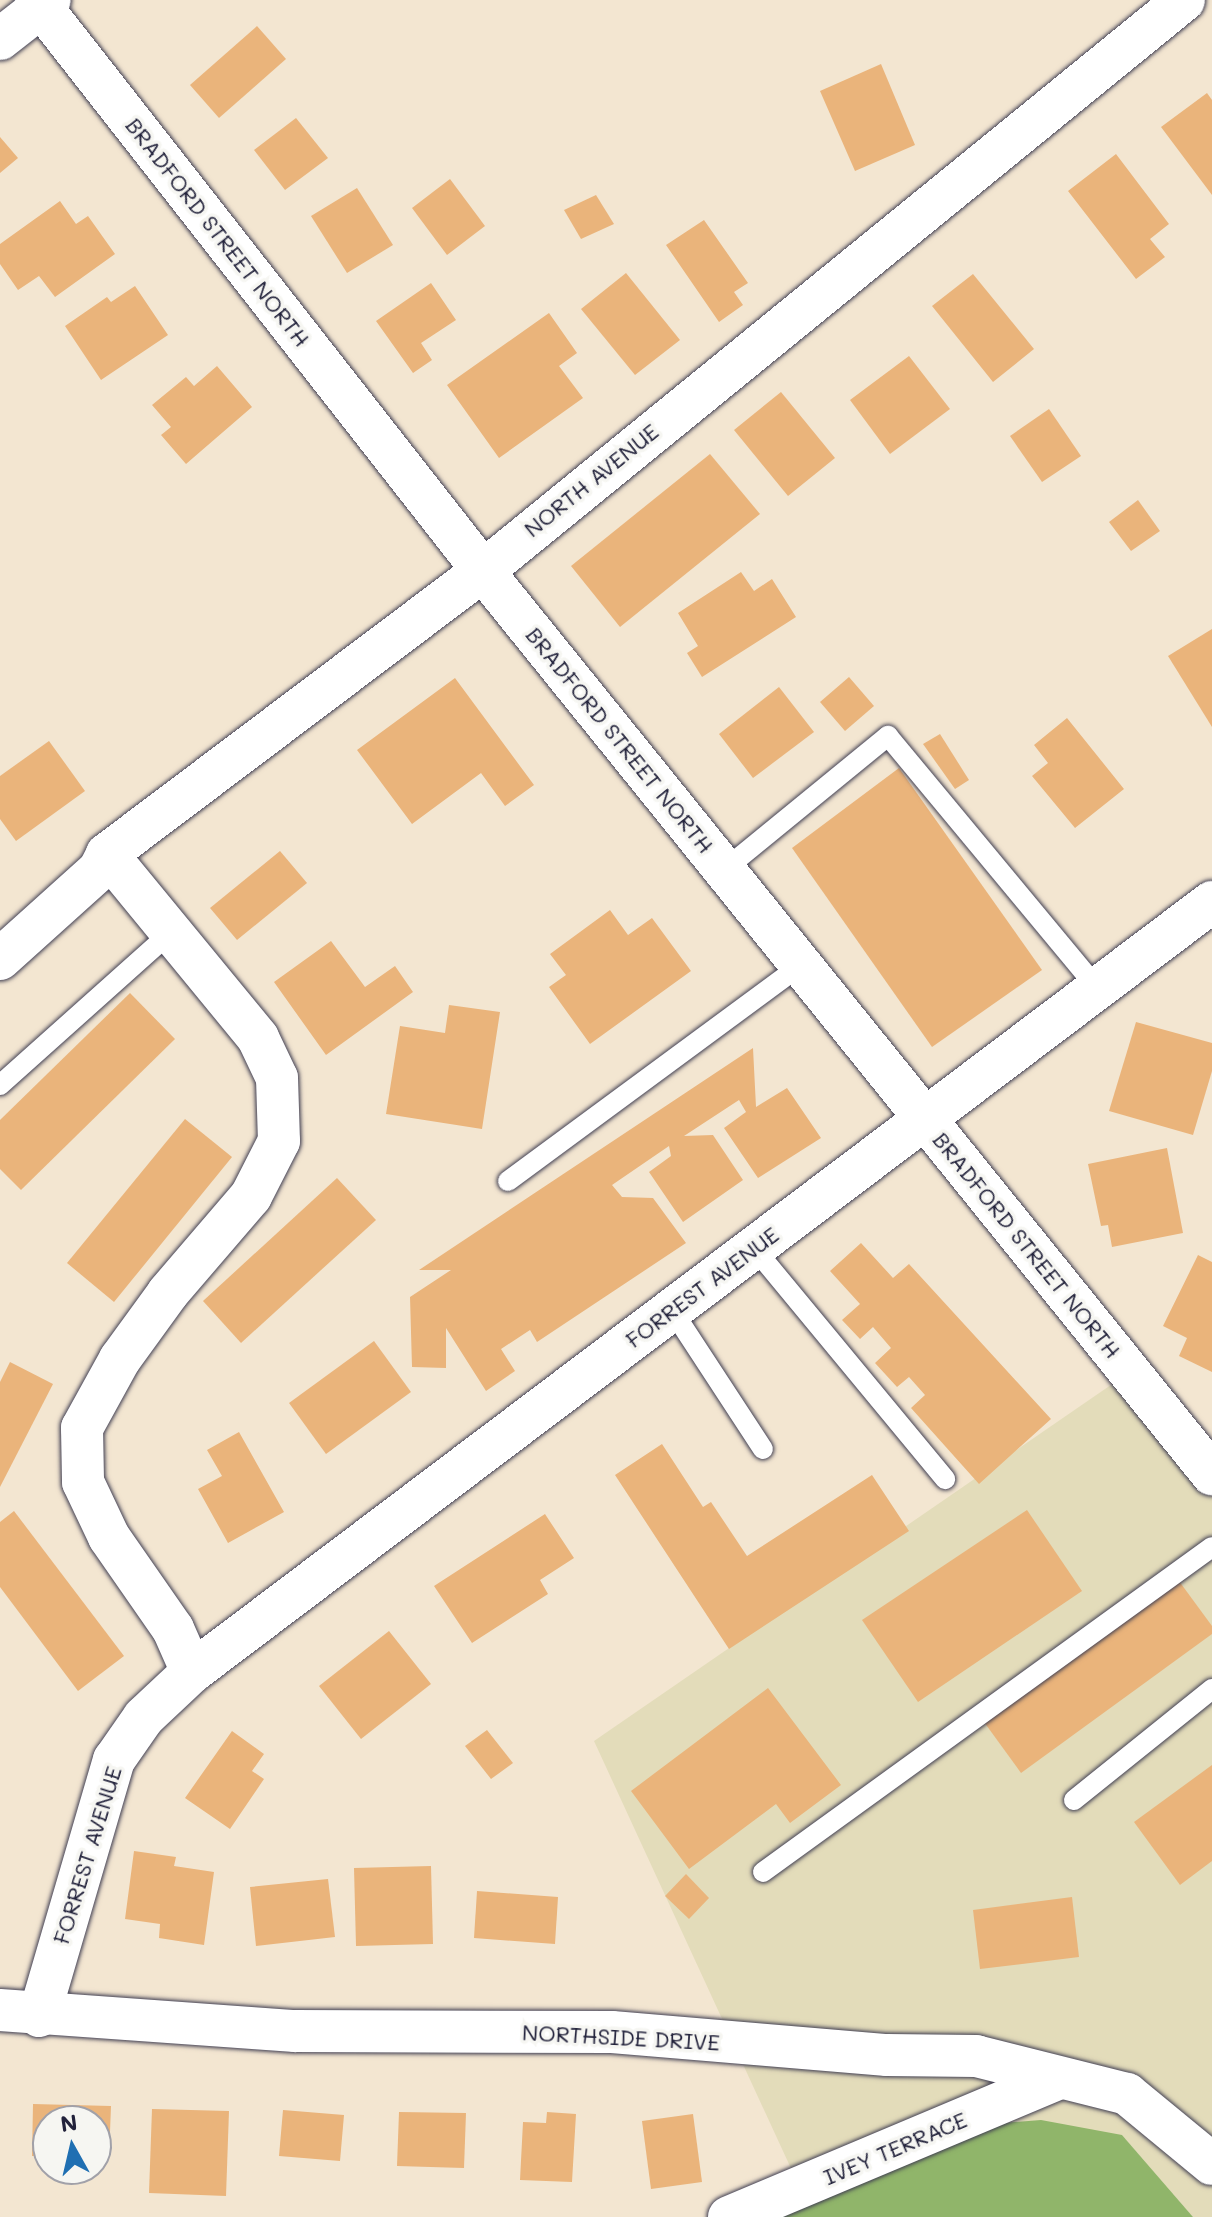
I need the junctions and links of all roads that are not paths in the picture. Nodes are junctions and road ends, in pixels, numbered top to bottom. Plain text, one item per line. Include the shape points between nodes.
1 (1184, 0) edge
2 (43, 2) edge
3 (0, 39) edge
4 (483, 571) junction
5 (107, 854) junction
6 (724, 870) junction
7 (1207, 916) edge
8 (171, 932) junction
9 (0, 959) edge
10 (802, 964) junction
11 (1097, 988) junction
12 (0, 1085) edge
13 (924, 1117) junction
14 (508, 1181) dead end
15 (754, 1248) junction
16 (672, 1310) junction
17 (763, 1449) dead end
18 (1212, 1474) edge
19 (945, 1479) dead end
20 (1212, 1547) edge
21 (192, 1672) junction
22 (1212, 1689) edge
23 (1074, 1800) dead end
24 (763, 1872) dead end
25 (20, 2013) edge
26 (1060, 2078) junction
27 (1212, 2164) edge
28 (729, 2217) edge

1 - 4 street, NORTH AVENUE
2 - 3 street
2 - 4 street, BRADFORD STREET NORTH
4 - 5 street, NORTH AVENUE
4 - 6 street, BRADFORD STREET NORTH
5 - 8 street
5 - 9 street, NORTH AVENUE via 99,870
6 - 10 street, BRADFORD STREET NORTH
6 - 11 lane via 888,736
7 - 11 street, FORREST AVENUE
8 - 12 lane
8 - 21 street via 258,1038 277,1078 279,1141 251,1196 120,1359 82,1428 83,1482 109,1537 173,1629
10 - 13 street, BRADFORD STREET NORTH
10 - 14 lane
11 - 13 street, FORREST AVENUE
13 - 15 street, FORREST AVENUE
13 - 18 street, BRADFORD STREET NORTH
15 - 16 street, FORREST AVENUE
15 - 19 lane
16 - 17 lane
16 - 21 street, FORREST AVENUE
20 - 24 lane
21 - 25 street, FORREST AVENUE via 144,1717 114,1760
22 - 23 lane
25 - 26 street, NORTHSIDE DRIVE via 295,2031 612,2032 887,2055 976,2056
26 - 27 street, NORTHSIDE DRIVE via 1127,2094
26 - 28 street, IVEY TERRACE

